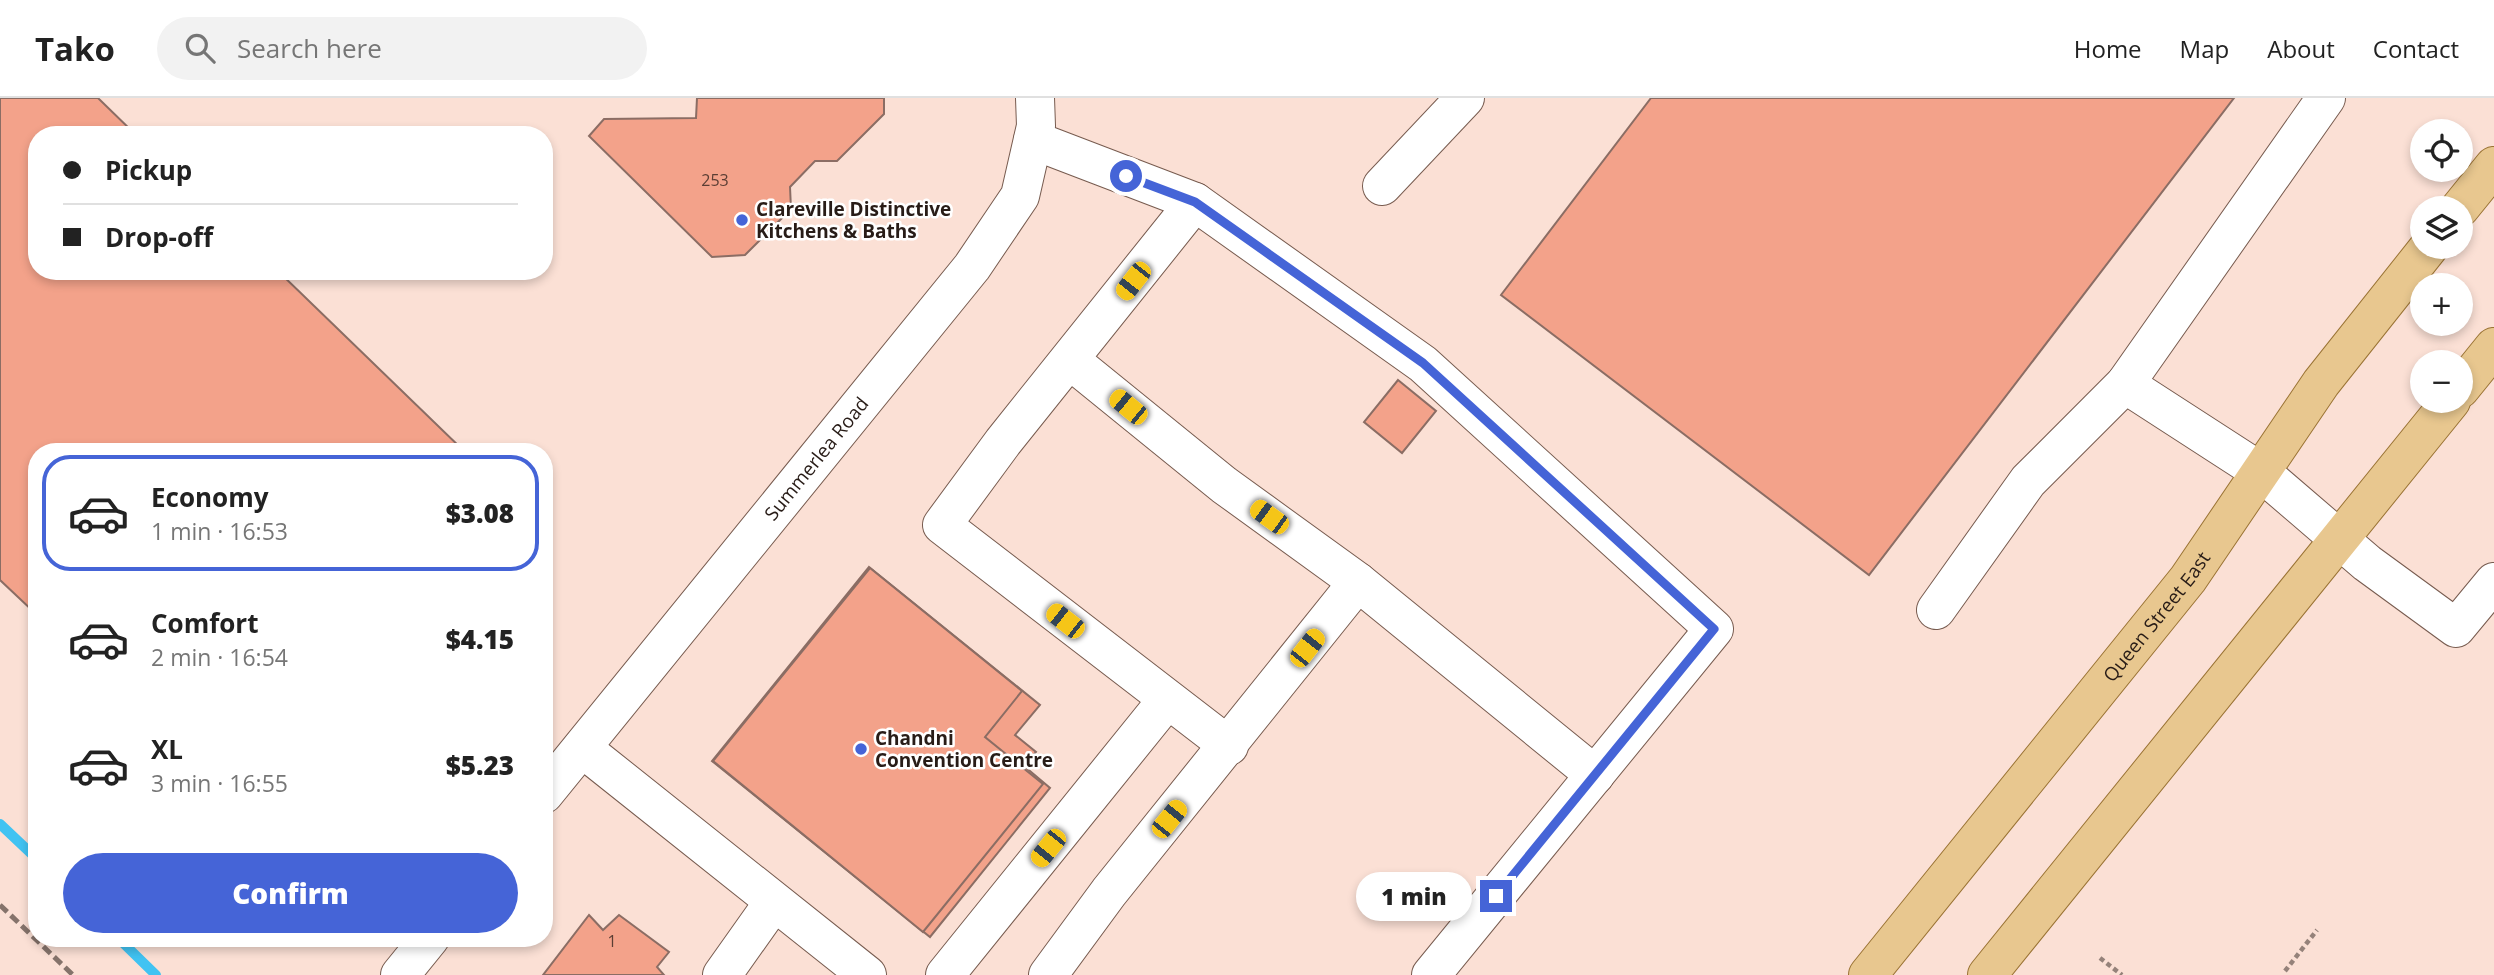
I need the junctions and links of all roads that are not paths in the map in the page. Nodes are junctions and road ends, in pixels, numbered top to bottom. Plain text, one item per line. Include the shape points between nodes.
1 (1035, 98) edge
2 (1465, 98) edge
3 (2326, 98) edge
4 (1033, 140) junction
5 (2494, 166) edge
6 (1382, 186) dead end
7 (2470, 196) edge
8 (1195, 202) junction
9 (2419, 259) edge
10 (2494, 347) edge
11 (1070, 360) junction
12 (2473, 373) edge
13 (2124, 384) junction
14 (2442, 413) edge
15 (2261, 472) junction
16 (2339, 539) junction
17 (1358, 582) junction
18 (2494, 582) edge
19 (1936, 610) dead end
20 (1167, 700) junction
21 (1229, 746) junction
22 (582, 748) junction
23 (1595, 775) junction
24 (553, 783) edge
25 (774, 903) junction
26 (423, 947) edge
27 (1060, 970) edge
28 (400, 975) edge
29 (722, 975) edge
30 (867, 975) edge
31 (945, 975) edge
32 (1431, 975) edge
33 (1868, 975) edge
34 (1987, 975) edge

1 - 4 street, Summerlea Road
2 - 6 street
3 - 13 street
4 - 8 street
4 - 22 street, Summerlea Road via 1020,196 972,267
5 - 7 main road
8 - 11 street
8 - 23 street via 1423,363 1714,629
9 - 15 main road, Queen Street East via 2321,383
10 - 12 main road
11 - 17 street via 1224,485
11 - 20 street via 942,525
13 - 15 street
13 - 19 street via 2028,481
14 - 16 main road
15 - 16 street
15 - 33 main road, Queen Street East via 2188,579
16 - 18 street via 2456,628
16 - 34 main road
17 - 21 street
17 - 23 street
20 - 21 street
20 - 31 street
21 - 27 street
22 - 24 street, Summerlea Road
22 - 25 street
23 - 32 street
25 - 29 street
25 - 30 street
26 - 28 street

